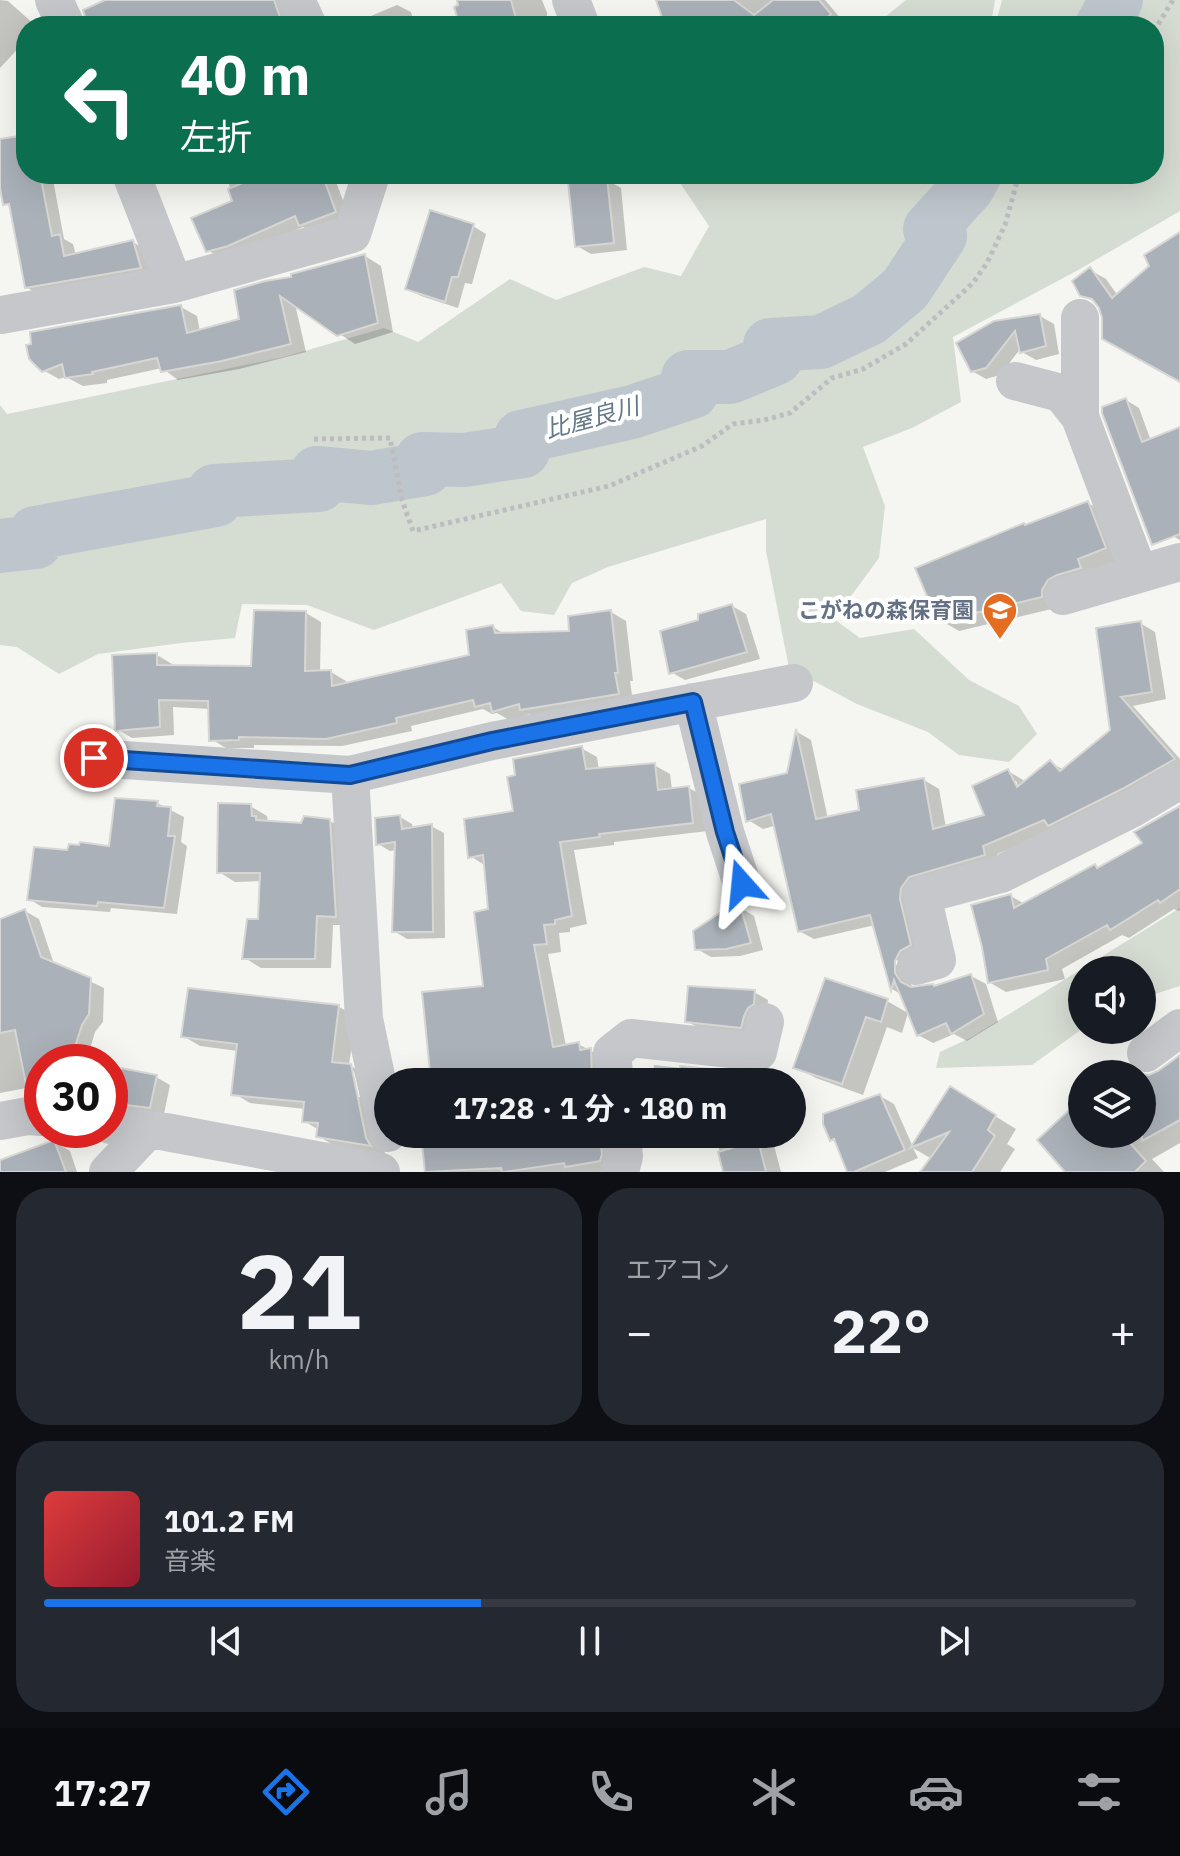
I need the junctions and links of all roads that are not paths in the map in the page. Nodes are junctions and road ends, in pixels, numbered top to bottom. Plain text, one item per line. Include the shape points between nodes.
1 (135, 184) edge
2 (368, 184) edge
3 (174, 284) junction
4 (1, 315) edge
5 (1080, 318) dead end
6 (1015, 381) dead end
7 (1080, 417) junction
8 (1180, 562) edge
9 (1139, 574) junction
10 (1063, 596) dead end
11 (794, 683) dead end
12 (693, 702) junction
13 (94, 758) dead end
14 (350, 775) junction
15 (1180, 780) edge
16 (742, 884) dead end
17 (916, 966) dead end
18 (765, 1022) dead end
19 (1180, 1028) edge
20 (1146, 1053) dead end
21 (374, 1068) edge
22 (614, 1068) edge
23 (24, 1117) edge
24 (0, 1121) edge
25 (128, 1127) edge
26 (148, 1130) junction
27 (387, 1148) edge
28 (623, 1148) edge
29 (108, 1172) edge
30 (381, 1172) edge
31 (620, 1172) edge

1 - 3 street
2 - 3 street via 352,234
3 - 4 street
5 - 7 street
6 - 7 street via 1061,393
7 - 9 street
8 - 9 street
9 - 10 street
11 - 12 street
12 - 14 street
12 - 16 street
13 - 14 street
14 - 21 street via 364,1019
15 - 17 street via 1001,874 922,895 937,960
18 - 22 street via 758,1052 631,1038 612,1053
19 - 20 street
23 - 24 street
25 - 26 street
26 - 29 street
26 - 30 street
27 - 30 street
28 - 31 street

